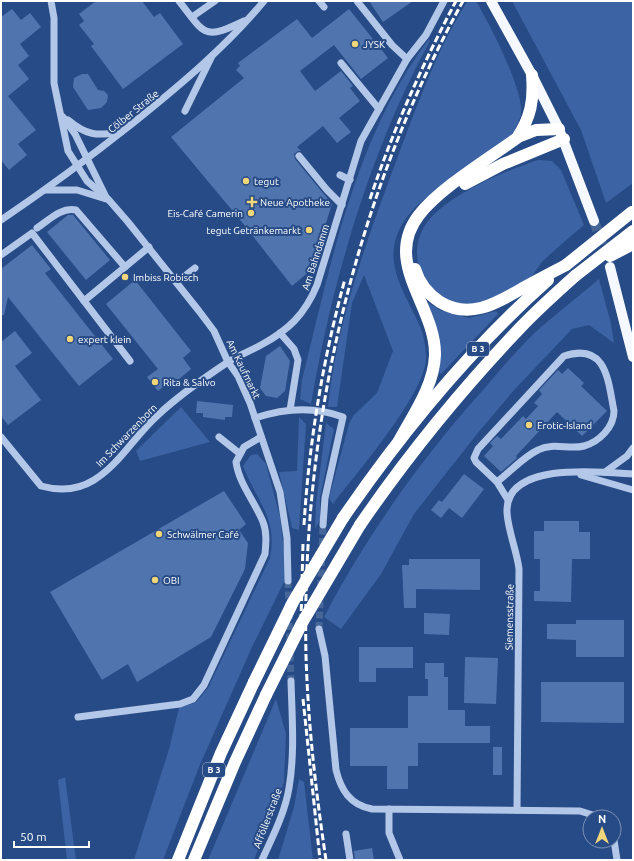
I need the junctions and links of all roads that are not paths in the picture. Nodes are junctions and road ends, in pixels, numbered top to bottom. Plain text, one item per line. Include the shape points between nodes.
1 (51, 1) edge
2 (179, 1) edge
3 (215, 1) edge
4 (264, 1) edge
5 (357, 1) edge
6 (444, 1) edge
7 (491, 1) edge
8 (192, 18) junction
9 (250, 18) junction
10 (213, 54) junction
11 (406, 59) junction
12 (341, 63) dead end
13 (532, 75) junction
14 (379, 109) junction
15 (185, 111) dead end
16 (60, 113) junction
17 (121, 132) junction
18 (561, 134) junction
19 (517, 138) junction
20 (299, 156) dead end
21 (88, 160) junction
22 (78, 167) junction
23 (340, 175) dead end
24 (350, 180) junction
25 (44, 190) junction
26 (108, 199) junction
27 (342, 205) junction
28 (633, 212) edge
29 (1, 220) edge
30 (594, 221) tunnel mouth
31 (38, 228) dead end
32 (633, 231) edge
33 (633, 244) edge
34 (149, 248) junction
35 (1, 255) edge
36 (566, 265) junction
37 (124, 267) junction
38 (610, 267) tunnel mouth
39 (195, 268) dead end
40 (580, 272) junction
41 (177, 282) junction
42 (84, 301) junction
43 (280, 333) junction
44 (633, 357) edge
45 (130, 361) dead end
46 (228, 362) junction
47 (290, 410) junction
48 (255, 418) junction
49 (1, 437) edge
50 (219, 437) dead end
51 (261, 437) junction
52 (399, 441) junction
53 (633, 448) edge
54 (239, 453) junction
55 (603, 472) junction
56 (573, 473) junction
57 (633, 474) edge
58 (497, 482) junction
59 (633, 490) edge
60 (508, 500) junction
61 (323, 525) tunnel mouth
62 (288, 581) tunnel mouth
63 (319, 628) tunnel mouth
64 (291, 681) tunnel mouth
65 (78, 717) dead end
66 (389, 809) junction
67 (517, 810) junction
68 (582, 812) edge
69 (346, 834) dead end
70 (616, 849) edge
71 (178, 860) edge
72 (194, 860) edge
73 (262, 860) edge
74 (350, 860) edge
75 (400, 860) edge
76 (618, 860) edge

1 - 16 street, Am Kaufmarkt via 54,18 54,83
2 - 8 street
3 - 8 street
4 - 9 street, Cölber Straße
5 - 11 street
6 - 11 street, Am Bahndamm via 426,35
7 - 13 main road
8 - 9 street via 204,31 216,33
9 - 10 street, Cölber Straße
10 - 15 street
10 - 17 street, Cölber Straße via 165,98
11 - 14 street, Am Bahndamm
12 - 14 street
13 - 18 main road
13 - 19 highway via 532,106 526,125
14 - 24 street, Am Bahndamm via 361,141
16 - 17 street via 86,133 98,135
16 - 21 street, Am Kaufmarkt via 75,134
16 - 22 street, Am Kaufmarkt via 68,151
17 - 21 street, Cölber Straße
18 - 19 highway via 536,130
18 - 30 main road
18 - 36 highway via 444,197 419,227 412,252 417,274 429,293 444,304 468,310 492,305
19 - 52 highway via 442,192 420,214 411,229 407,246 407,267 430,325 435,356 428,386
20 - 27 street
21 - 22 street, Cölber Straße
21 - 26 street, Am Kaufmarkt
22 - 25 street, Cölber Straße
22 - 26 street, Am Kaufmarkt via 87,181
23 - 24 street
24 - 27 street, Am Bahndamm
25 - 26 street via 77,190
25 - 29 street, Cölber Straße
26 - 34 street, Am Kaufmarkt
27 - 43 street, Am Bahndamm via 311,299 296,320
28 - 36 highway, B 3, bridge
31 - 37 street via 63,210 76,210
32 - 40 highway, B 3, bridge
33 - 40 highway, bridge
34 - 37 street
34 - 41 street, Am Kaufmarkt
35 - 42 street via 32,233
36 - 52 highway, B 3 via 489,337
37 - 42 street
38 - 44 main road
39 - 41 street
40 - 72 highway, B 3, bridge via 520,328 459,395 424,437 360,525 305,617 266,695
41 - 46 street, Am Kaufmarkt via 214,331
42 - 45 street
43 - 46 street, Am Bahndamm
43 - 47 street via 294,349 298,360
46 - 48 street, Am Kaufmarkt via 238,376
46 - 49 street, Im Schwarzenborn via 157,415 111,466 100,476 81,486 52,489 41,486
47 - 48 street
47 - 61 street via 310,409 343,417 325,498
48 - 51 street, Am Kaufmarkt
50 - 54 street
51 - 54 street
51 - 62 street, Am Kaufmarkt via 280,492 285,516
52 - 71 highway, B 3, bridge via 343,518 293,602 221,753
53 - 55 street via 627,456
54 - 65 street via 237,467 263,523 266,538 265,554 204,685 193,699 180,704
55 - 56 street
55 - 57 street
56 - 59 street
56 - 60 street via 537,476 515,490
58 - 58 street via 476,462 474,458 478,449 564,356 583,353 598,359 606,372 614,410 607,431 584,446 550,446 540,449
58 - 60 street
60 - 67 street, Siemensstraße via 507,517 520,569
63 - 66 street via 325,656 335,762 340,784 347,796 358,805 372,809
64 - 73 street, Afföllerstraße via 292,762 289,789 284,808
66 - 67 street
66 - 75 street via 389,833
67 - 68 street
69 - 74 street
70 - 76 street

